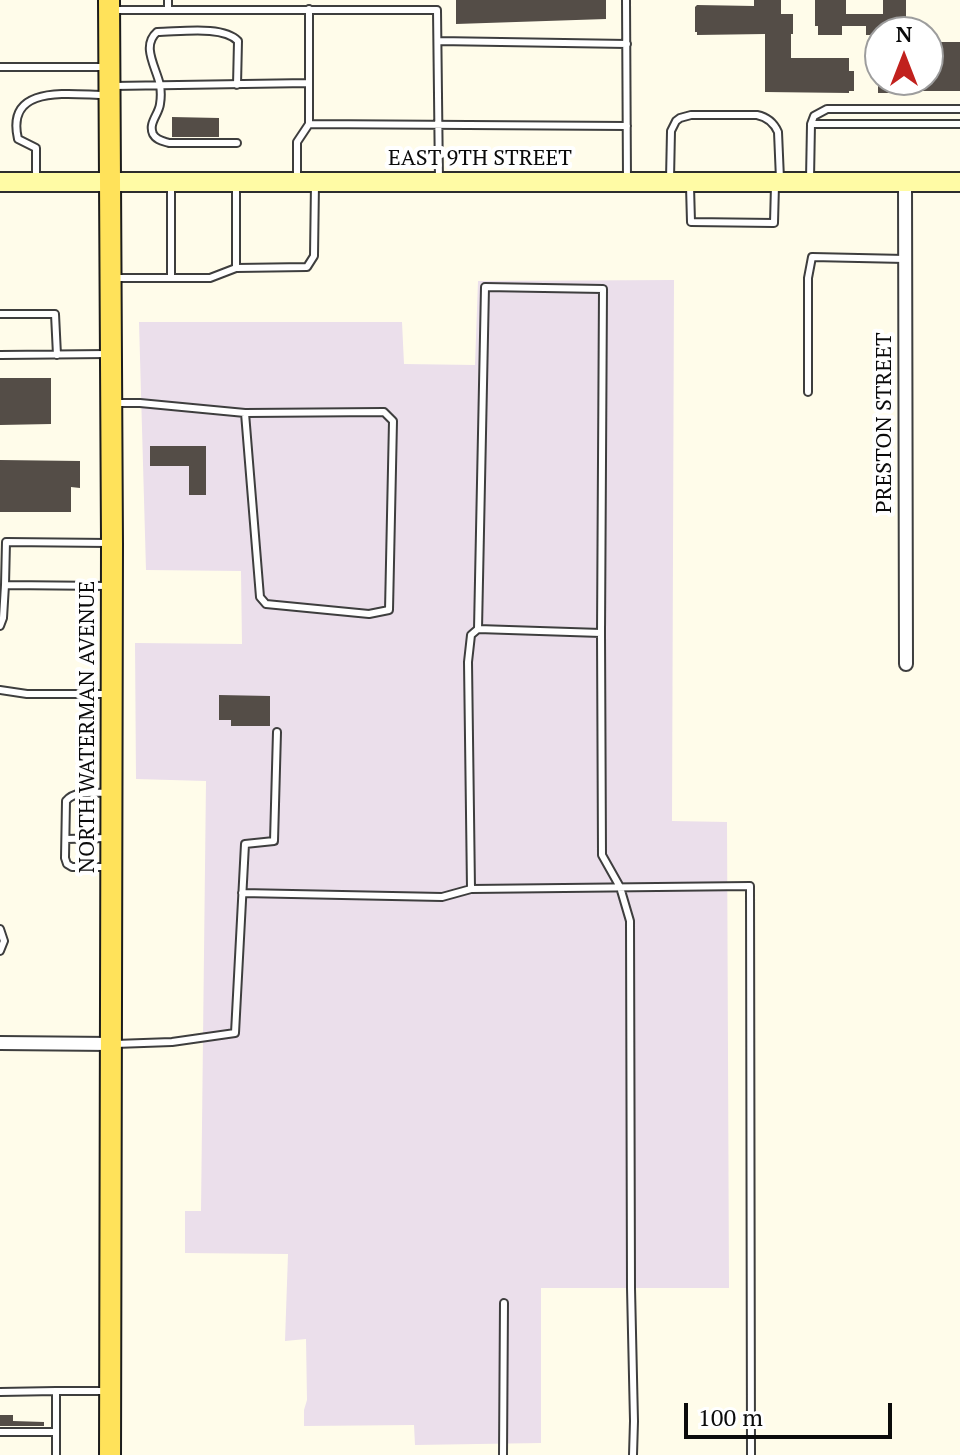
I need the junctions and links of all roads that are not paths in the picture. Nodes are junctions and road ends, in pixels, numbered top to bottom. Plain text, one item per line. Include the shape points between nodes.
1 (168, 0) edge
2 (437, 0) edge
3 (626, 0) edge
4 (109, 5) edge
5 (309, 9) junction
6 (168, 10) junction
7 (437, 10) junction
8 (438, 41) junction
9 (627, 44) junction
10 (0, 67) edge
11 (109, 83) junction
12 (309, 83) junction
13 (237, 85) junction
14 (160, 86) junction
15 (960, 109) edge
16 (309, 124) junction
17 (438, 124) junction
18 (811, 124) junction
19 (960, 124) edge
20 (627, 126) junction
21 (237, 143) dead end
22 (0, 182) edge
23 (110, 182) junction
24 (670, 182) junction
25 (690, 182) junction
26 (777, 182) junction
27 (810, 182) junction
28 (905, 182) junction
29 (960, 182) edge
30 (36, 183) junction
31 (171, 183) junction
32 (236, 183) junction
33 (306, 183) junction
34 (439, 183) junction
35 (627, 183) junction
36 (905, 259) junction
37 (236, 268) junction
38 (111, 278) junction
39 (171, 278) junction
40 (0, 314) edge
41 (112, 354) junction
42 (0, 355) edge
43 (57, 355) junction
44 (808, 392) dead end
45 (112, 403) junction
46 (245, 413) junction
47 (112, 543) junction
48 (5, 585) junction
49 (112, 586) junction
50 (0, 626) edge
51 (478, 629) junction
52 (601, 633) junction
53 (906, 664) dead end
54 (0, 690) edge
55 (112, 694) junction
56 (277, 732) dead end
57 (112, 793) junction
58 (112, 838) junction
59 (66, 839) junction
60 (112, 867) junction
61 (620, 887) junction
62 (471, 889) junction
63 (242, 893) junction
64 (0, 929) edge
65 (0, 951) edge
66 (0, 1043) edge
67 (111, 1044) junction
68 (504, 1303) dead end
69 (56, 1391) junction
70 (110, 1391) junction
71 (0, 1392) edge
72 (0, 1432) edge
73 (56, 1432) junction
74 (56, 1455) edge
75 (110, 1455) edge
76 (503, 1455) edge
77 (633, 1455) edge
78 (751, 1455) edge

1 - 6 lane
2 - 7 lane
3 - 9 lane
4 - 6 lane
4 - 11 main road, NORTH WATERMAN AVENUE
5 - 6 lane
5 - 7 lane
5 - 12 lane
7 - 8 lane
8 - 9 lane
8 - 17 lane
9 - 20 lane
10 - 11 lane
11 - 14 lane
11 - 23 main road, NORTH WATERMAN AVENUE
11 - 30 lane via 39,95 18,112 18,139 36,148
12 - 13 lane
12 - 16 lane
13 - 14 lane
13 - 14 lane via 238,41 233,36 157,32 149,49
14 - 21 lane via 160,108 152,124 159,140
15 - 18 lane via 827,109
16 - 17 lane
16 - 33 lane via 297,142
17 - 20 lane
17 - 34 lane
18 - 19 lane
18 - 27 lane
20 - 35 lane
22 - 30 street, EAST 9TH STREET
23 - 30 street, EAST 9TH STREET
23 - 31 street, EAST 9TH STREET
23 - 38 main road, NORTH WATERMAN AVENUE
24 - 25 street, EAST 9TH STREET
24 - 26 lane via 676,121 691,115 757,115 772,122 780,138
24 - 35 street, EAST 9TH STREET
25 - 26 street, EAST 9TH STREET
25 - 26 lane via 691,222 774,223
26 - 27 street, EAST 9TH STREET
27 - 28 street, EAST 9TH STREET
28 - 29 street, EAST 9TH STREET
28 - 36 street, PRESTON STREET
31 - 32 street, EAST 9TH STREET
31 - 39 lane
32 - 33 street, EAST 9TH STREET
32 - 37 lane
33 - 34 street, EAST 9TH STREET
33 - 37 lane via 314,256 307,267
34 - 35 street, EAST 9TH STREET
36 - 44 lane via 812,257
36 - 53 street, PRESTON STREET
37 - 39 lane via 210,278
38 - 39 lane
38 - 41 main road, NORTH WATERMAN AVENUE
40 - 43 lane via 55,314
41 - 43 lane
41 - 45 main road, NORTH WATERMAN AVENUE
42 - 43 lane
45 - 46 lane
45 - 47 main road, NORTH WATERMAN AVENUE
46 - 46 lane via 384,412 393,421 389,610 369,614 266,604 260,597
47 - 48 lane via 6,542
47 - 49 main road, NORTH WATERMAN AVENUE
48 - 49 lane
48 - 50 lane
49 - 55 main road, NORTH WATERMAN AVENUE
51 - 52 lane
51 - 52 lane via 485,287 603,289
51 - 62 lane via 471,635 468,662
52 - 61 lane via 602,855
54 - 55 lane
55 - 57 main road, NORTH WATERMAN AVENUE
56 - 63 lane via 274,841 245,844
57 - 58 main road, NORTH WATERMAN AVENUE
57 - 59 lane via 68,798
58 - 59 lane
58 - 60 main road, NORTH WATERMAN AVENUE
59 - 60 lane via 67,864
60 - 67 main road, NORTH WATERMAN AVENUE
61 - 62 lane
61 - 77 lane via 630,921
61 - 78 lane via 750,886
62 - 63 lane via 442,897
63 - 67 lane via 235,1033
64 - 65 lane
66 - 67 street
67 - 70 main road, NORTH WATERMAN AVENUE
68 - 76 lane
69 - 70 lane
69 - 71 lane
69 - 73 lane
70 - 75 main road, NORTH WATERMAN AVENUE
72 - 73 lane
73 - 74 lane

